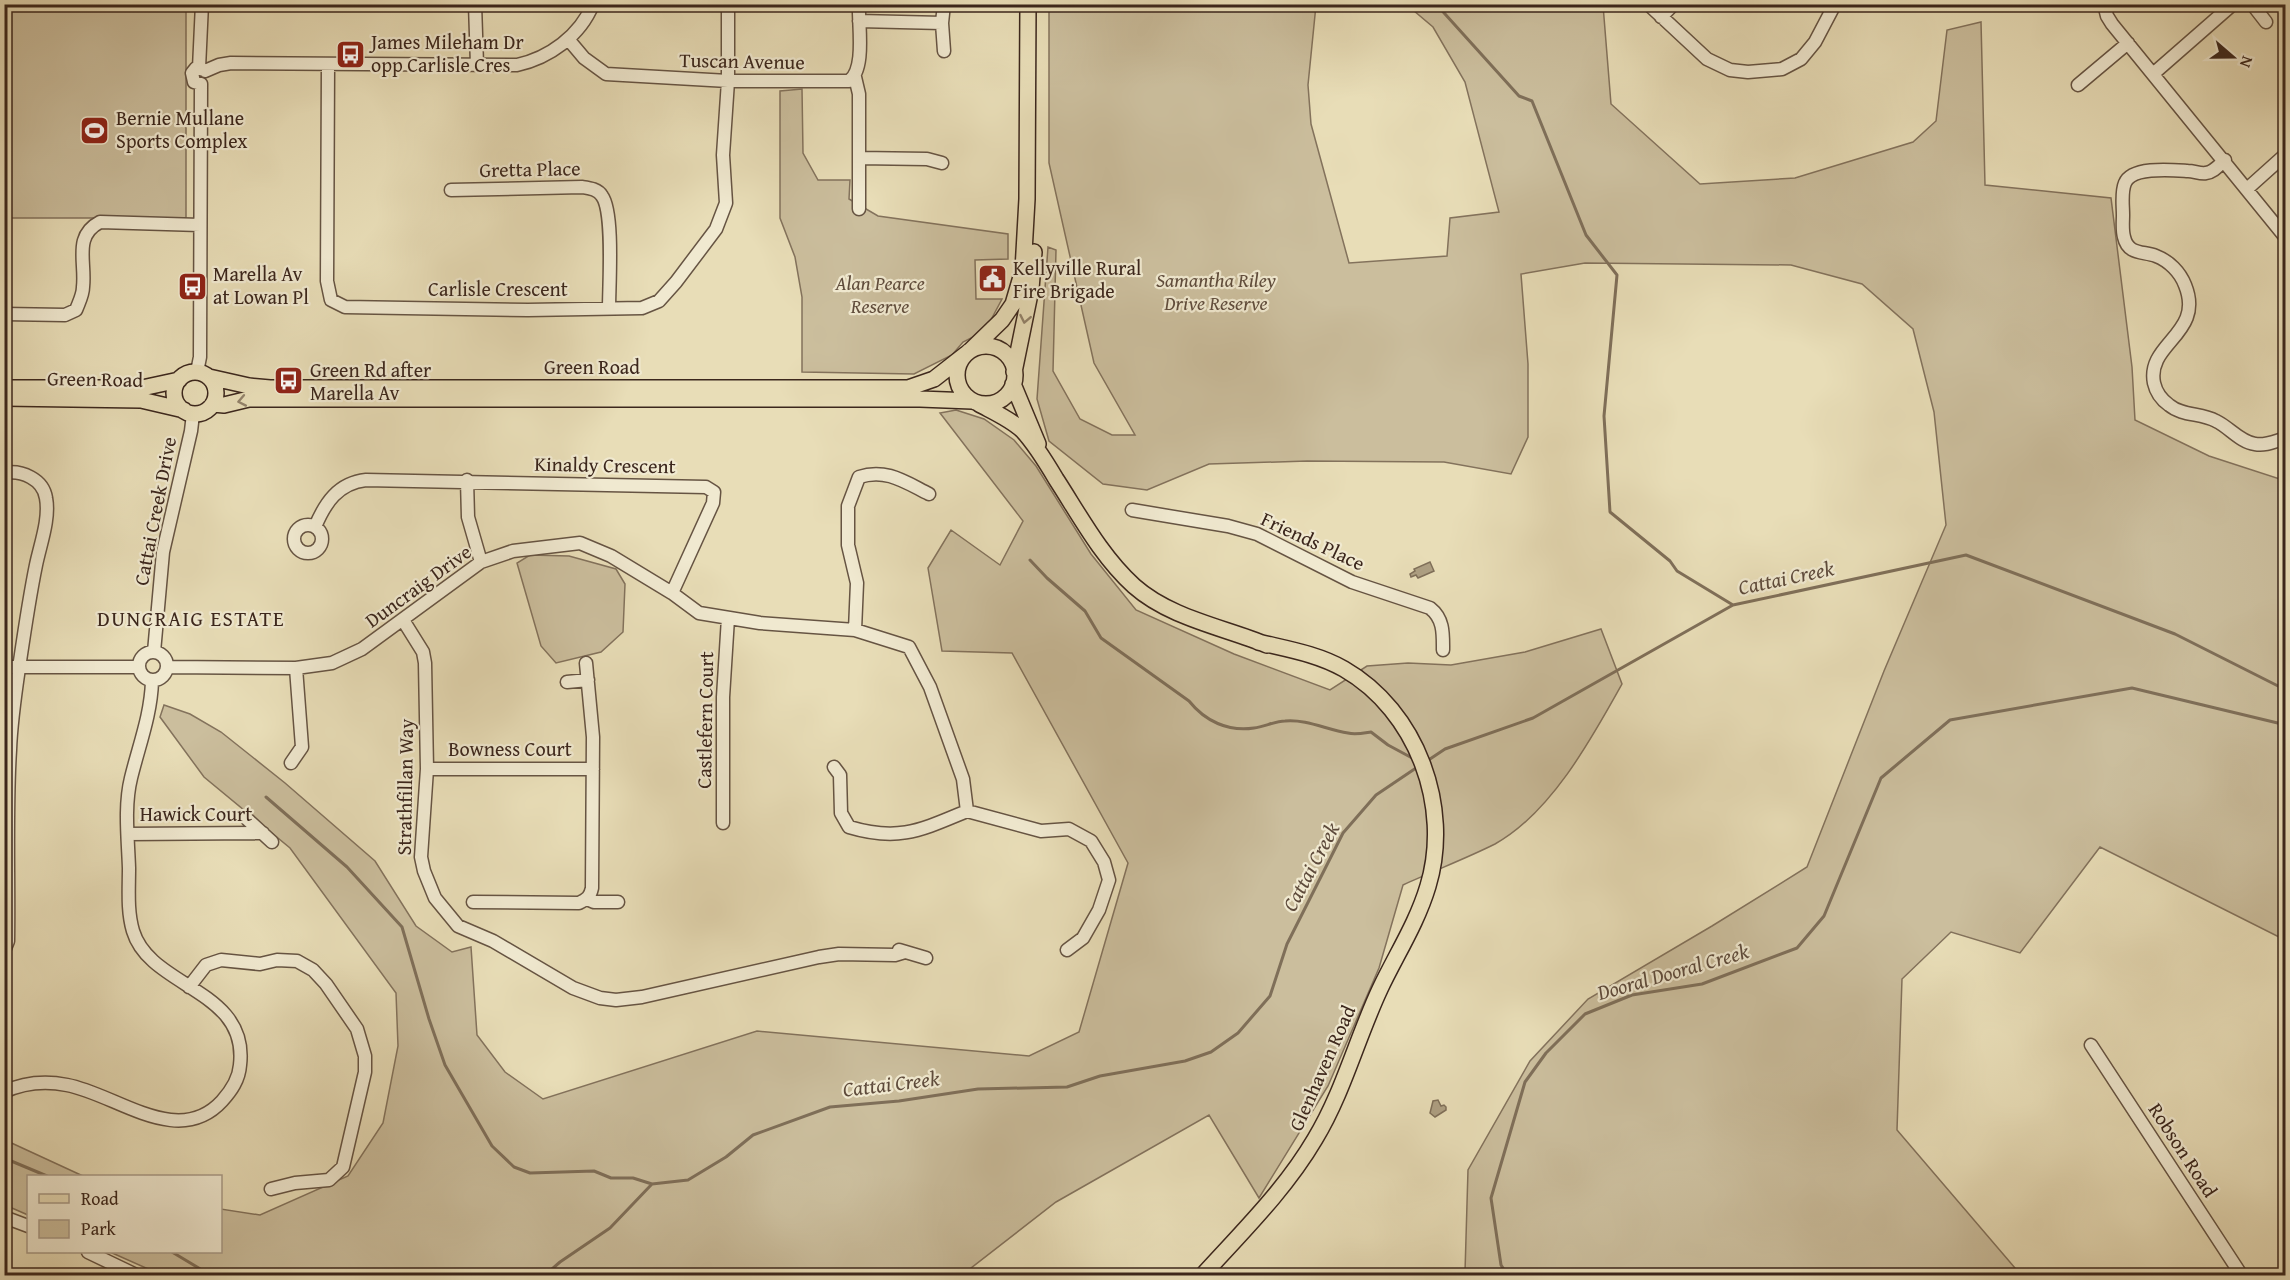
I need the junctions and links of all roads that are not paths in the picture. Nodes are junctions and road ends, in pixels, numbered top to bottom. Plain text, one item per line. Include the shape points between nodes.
1 (202, 4) edge
2 (475, 4) edge
3 (593, 4) edge
4 (728, 4) edge
5 (859, 4) edge
6 (944, 4) edge
7 (1028, 4) edge
8 (1648, 4) edge
9 (1674, 4) edge
10 (1835, 4) edge
11 (2104, 4) edge
12 (2233, 4) edge
13 (2252, 4) edge
14 (1661, 17) junction
15 (858, 21) junction
16 (2266, 22) dead end
17 (942, 23) junction
18 (568, 39) junction
19 (2128, 43) junction
20 (944, 51) dead end
21 (327, 65) junction
22 (477, 65) junction
23 (202, 69) junction
24 (2153, 74) junction
25 (855, 77) junction
26 (728, 81) junction
27 (2078, 85) dead end
28 (2286, 154) edge
29 (859, 158) junction
30 (2224, 160) junction
31 (942, 163) dead end
32 (2247, 189) junction
33 (451, 190) dead end
34 (1028, 199) junction
35 (860, 209) dead end
36 (200, 225) junction
37 (2286, 238) edge
38 (609, 308) junction
39 (4, 314) edge
40 (968, 352) junction
41 (203, 374) junction
42 (1014, 378) junction
43 (179, 380) junction
44 (4, 388) edge
45 (4, 398) edge
46 (976, 403) junction
47 (213, 404) junction
48 (188, 412) junction
49 (2286, 438) edge
50 (1044, 459) junction
51 (4, 473) edge
52 (467, 480) junction
53 (929, 494) dead end
54 (1132, 510) dead end
55 (315, 527) dead end
56 (481, 562) junction
57 (672, 593) junction
58 (728, 618) junction
59 (403, 620) junction
60 (855, 630) junction
61 (1443, 650) dead end
62 (154, 652) junction
63 (586, 663) dead end
64 (4, 667) edge
65 (19, 667) junction
66 (139, 667) junction
67 (167, 667) junction
68 (296, 668) junction
69 (588, 680) junction
70 (152, 681) junction
71 (567, 682) dead end
72 (291, 763) dead end
73 (834, 767) dead end
74 (427, 769) junction
75 (593, 769) junction
76 (967, 811) junction
77 (247, 819) dead end
78 (723, 823) dead end
79 (128, 834) junction
80 (587, 899) junction
81 (473, 902) dead end
82 (618, 902) dead end
83 (1067, 950) dead end
84 (4, 951) edge
85 (926, 958) dead end
86 (189, 987) junction
87 (2091, 1045) dead end
88 (4, 1092) edge
89 (271, 1189) dead end
90 (4, 1216) edge
91 (27, 1226) edge
92 (92, 1253) edge
93 (138, 1275) edge
94 (1202, 1275) edge
95 (2242, 1275) edge

1 - 23 street
2 - 22 street
3 - 18 street
4 - 26 street, Carlisle Crescent
5 - 15 street
6 - 17 street
7 - 34 main road
8 - 14 street
9 - 14 street
10 - 14 street via 1809,52 1792,65 1771,71 1723,68 1702,55
11 - 19 street via 2107,15
12 - 24 street
13 - 16 street
15 - 17 street
15 - 25 street via 860,63
17 - 20 street
18 - 22 street via 526,63
18 - 26 street, Tuscan Avenue via 584,58 606,74
19 - 24 street
19 - 27 street
21 - 22 street
21 - 23 street via 231,63
21 - 38 street, Carlisle Crescent via 327,281 331,300 345,307
23 - 36 street via 193,71 191,76 201,84
24 - 30 street
25 - 26 street, Tuscan Avenue via 849,81
25 - 29 street via 859,94
26 - 38 street, Carlisle Crescent via 723,154 726,204 717,228 659,301 642,308
28 - 32 street
29 - 31 street via 927,159
29 - 35 street
30 - 32 street
30 - 49 street via 2205,174 2139,171 2124,185 2123,236 2127,246 2168,263 2181,277 2187,292 2186,321 2160,354 2154,383 2169,406 2215,420 2246,442 2261,445
32 - 37 street
33 - 38 street, Gretta Place via 582,187 603,196 609,220
34 - 40 main road, Green Road via 1019,288 1002,320
34 -> 42 main road via 1033,274
36 - 39 street via 100,222 85,236 83,287 76,310 65,315
36 - 41 street
40 - 41 main road, Green Road via 934,379 908,388 270,388
40 - 42 main road via 983,346 999,350 1009,358
40 - 46 main road via 960,361 956,378 964,395
41 - 43 main road via 186,374
41 - 47 main road via 216,391
42 - 46 main road via 1008,394 1000,401
42 - 50 main road, Glenhaven Road
43 - 44 main road, Green Road via 142,388
43 - 48 main road via 175,397
45 - 48 main road, Green Road via 141,400
46 -> 47 main road, Green Road via 920,399 249,399
46 - 50 main road, Glenhaven Road via 1022,431
47 - 48 main road via 205,411
48 - 62 street, Cattai Creek Drive via 191,431 163,552
50 - 94 main road, Glenhaven Road via 1089,531 1133,584 1163,605 1258,642 1324,659 1369,687 1413,740 1425,788 1425,847 1399,952 1337,1096 1299,1165
51 - 65 street via 27,475 44,489 47,500
52 - 55 street via 358,481 334,495
52 - 56 street via 468,517
52 - 57 street, Kinaldy Crescent via 706,487 714,492 713,503
53 - 60 street via 893,476 872,473 859,477 848,506 848,545 857,583
54 - 61 street, Friends Place via 1257,534 1352,582 1430,608 1441,622
56 - 57 street, Duncraig Drive via 513,551 580,543 611,556
56 - 59 street, Duncraig Drive
57 - 58 street, Duncraig Drive via 699,613
58 - 60 street, Duncraig Drive
58 - 78 street, Castlefern Court via 723,697
59 - 68 street, Duncraig Drive via 347,657 318,667
59 - 74 street, Strathfillan Way via 423,652 425,663
60 - 76 street, Duncraig Drive via 909,647 919,663 963,779
62 - 66 street via 141,658
62 - 67 street via 164,657
63 - 69 street, Bowness Court
64 - 65 street
65 - 66 street
65 - 84 street via 9,750 8,941
66 - 70 street via 141,674
67 - 68 street, Duncraig Drive
67 - 70 street via 161,678
68 - 72 street via 302,747
69 - 71 street
69 - 75 street, Bowness Court
70 - 79 street via 151,705 131,779
73 - 76 street via 840,775 841,813 849,827 895,835
74 - 75 street, Bowness Court
74 - 85 street, Strathfillan Way via 422,857 435,898 458,926 493,941 573,988 600,998 625,999 839,954 905,952
75 - 80 street, Bowness Court via 592,888
76 - 83 street via 1041,831 1069,830 1091,841 1110,880 1083,938
77 - 79 street, Hawick Court via 268,838
79 - 86 street via 133,933 144,951
80 - 81 street via 579,903
80 - 82 street
86 - 88 street via 229,1018 239,1035 242,1052 232,1089 202,1117 182,1122 165,1120 65,1084 16,1086
86 - 89 street via 206,965 221,960 260,964 297,961 326,984 357,1029 365,1072 343,1167 329,1180
87 - 95 street, Robson Road
90 - 91 street
92 - 93 street

